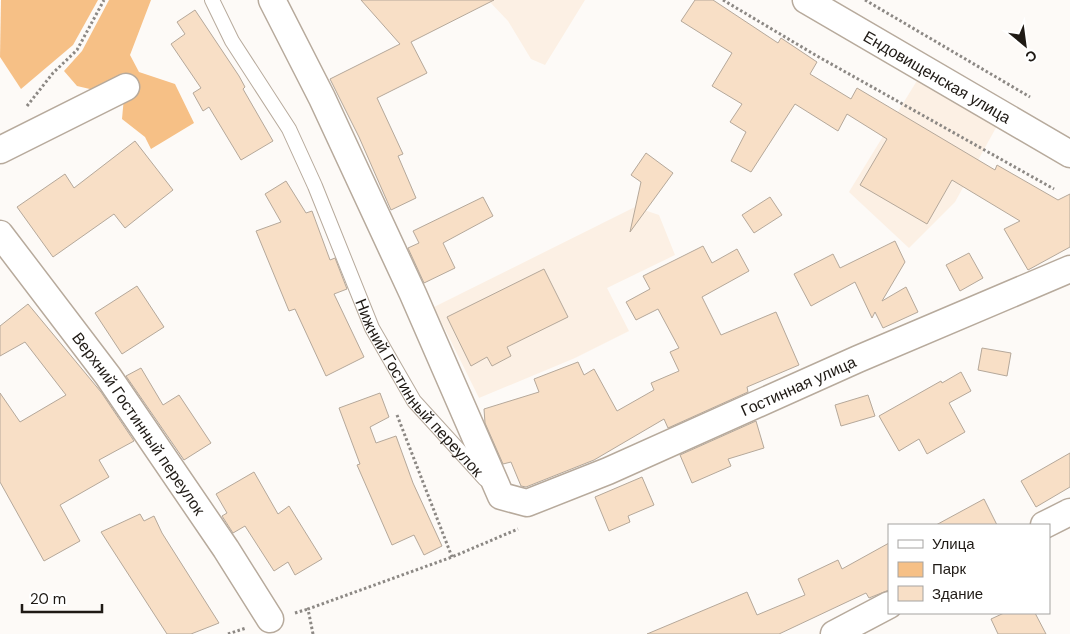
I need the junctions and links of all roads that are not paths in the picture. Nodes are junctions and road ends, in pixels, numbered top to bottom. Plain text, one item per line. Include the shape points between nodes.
1 (212, 0) edge
2 (272, 0) edge
3 (806, 0) edge
4 (126, 87) dead end
5 (0, 150) edge
6 (1070, 154) edge
7 (0, 234) edge
8 (1070, 269) edge
9 (501, 496) junction
10 (1070, 512) edge
11 (1046, 524) edge
12 (888, 606) edge
13 (270, 620) dead end
14 (834, 634) edge

1 - 9 lane, Нижний Гостинный переулок via 232,41 289,128 372,328 414,401
2 - 9 street, Нижний Гостинный переулок via 322,98 413,294
3 - 6 street, Ендовищенская улица
4 - 5 street
7 - 13 street, Верхний Гостинный переулок via 108,376 226,549
8 - 9 street, Гостинная улица via 858,358 608,471 527,503
10 - 11 street
12 - 14 street

